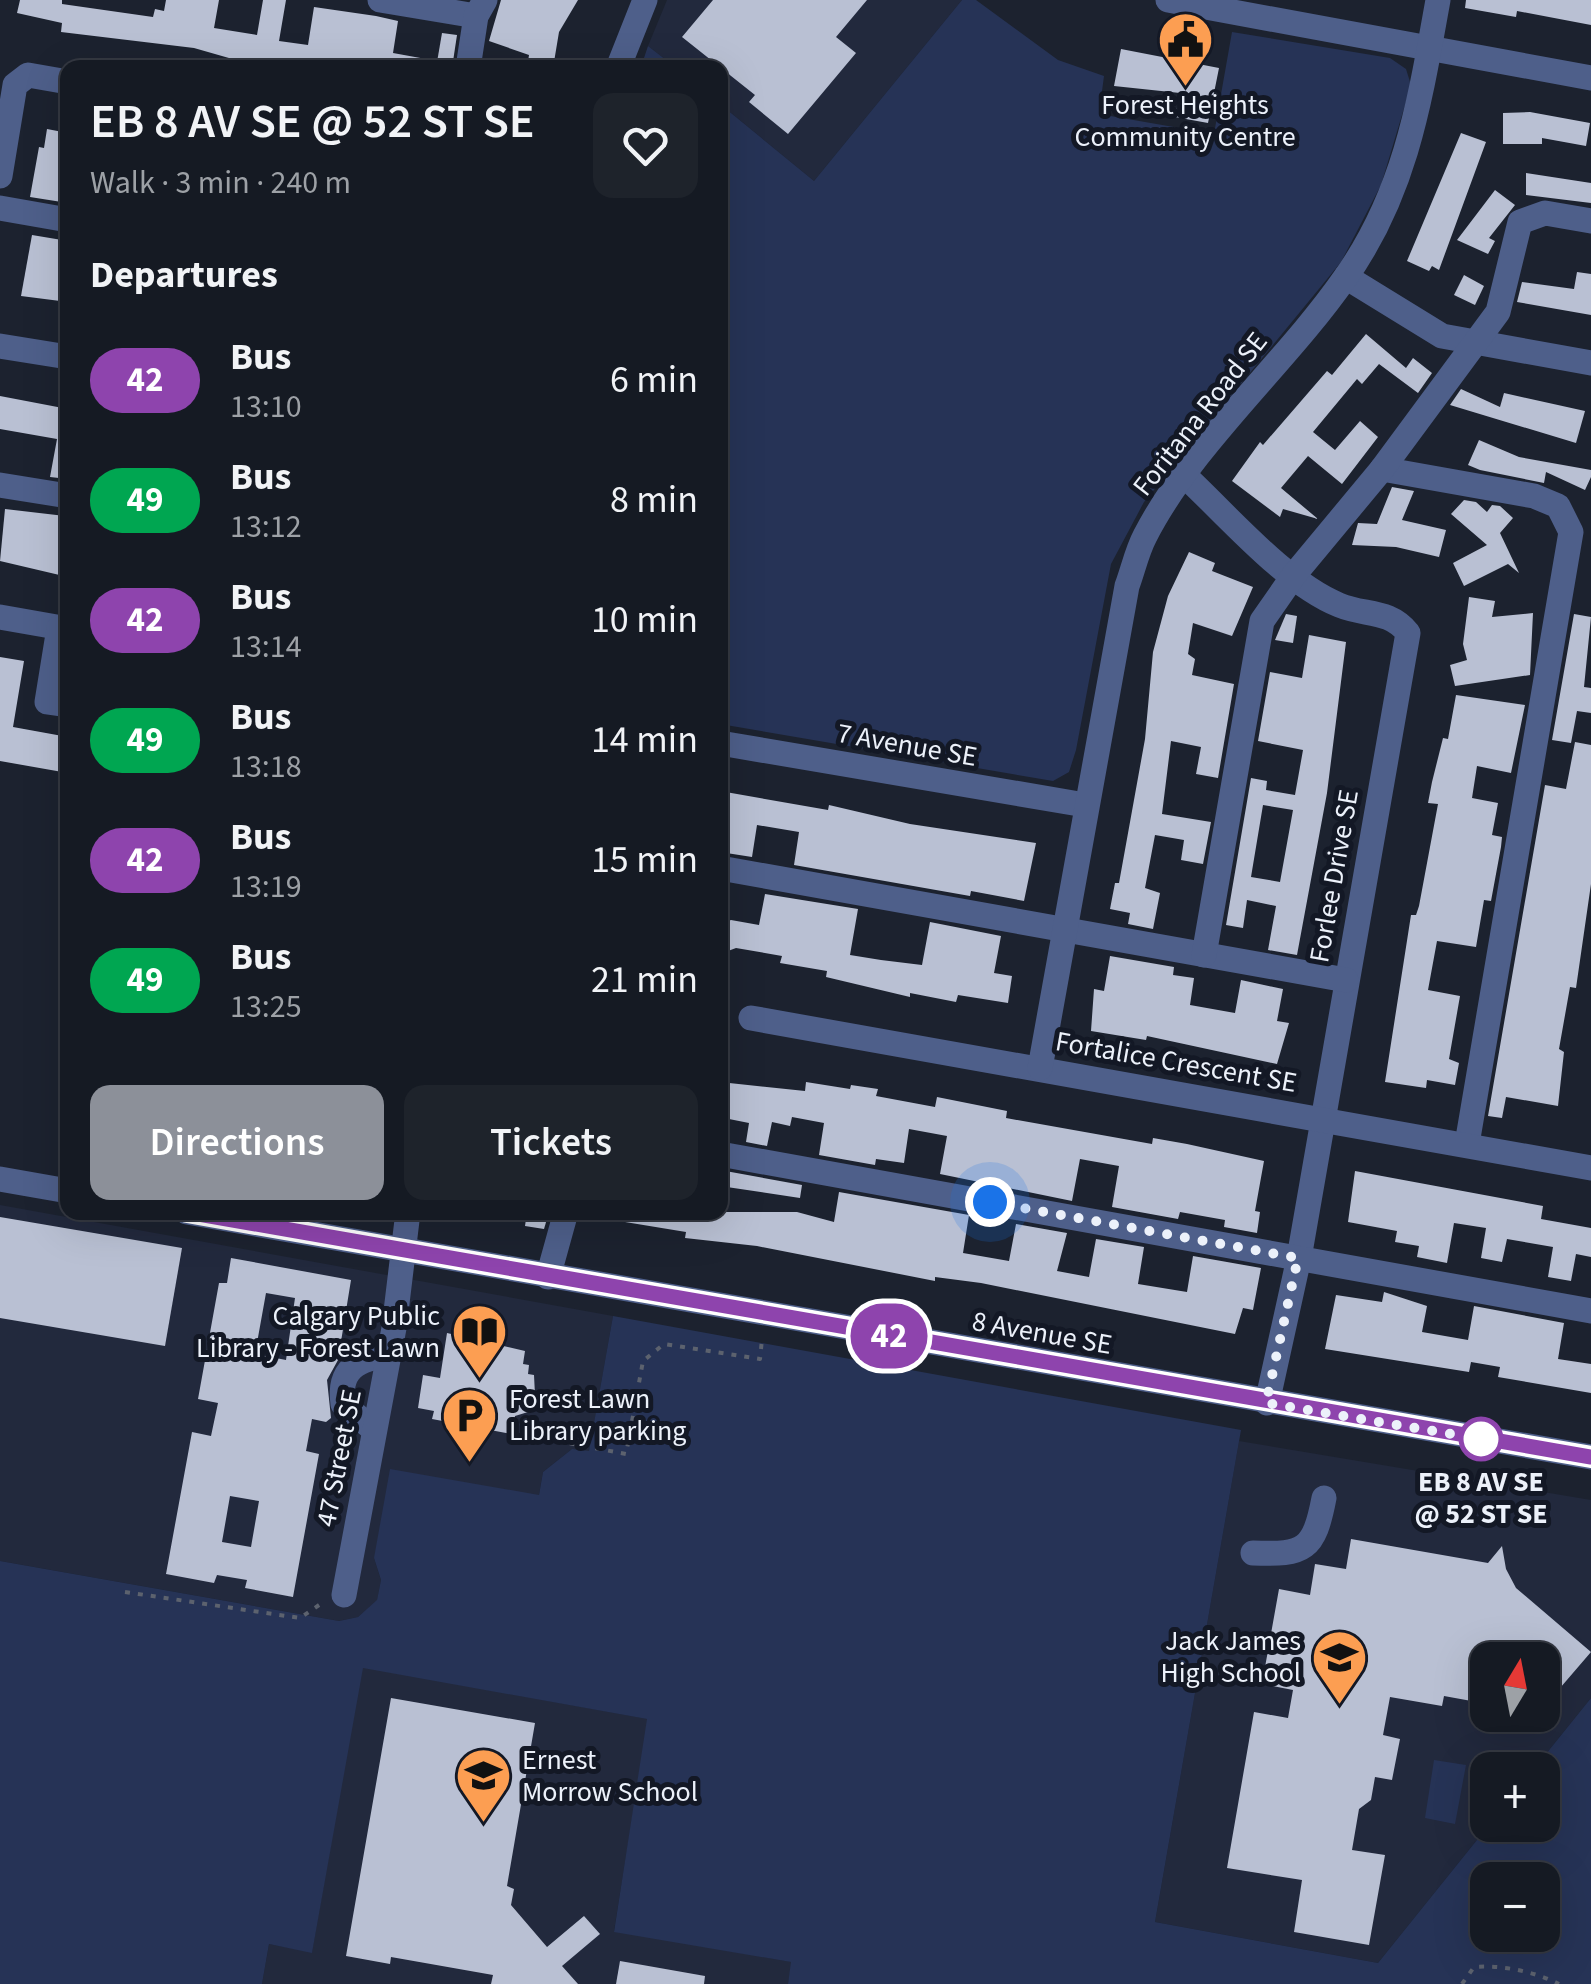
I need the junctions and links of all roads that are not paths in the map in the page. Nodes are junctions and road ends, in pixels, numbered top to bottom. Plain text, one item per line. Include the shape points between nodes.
1 (380, 0) edge
2 (645, 0) edge
3 (1168, 0) edge
4 (1438, 0) edge
5 (480, 8) edge
6 (1429, 50) junction
7 (470, 60) edge
8 (621, 60) edge
9 (1591, 78) edge
10 (60, 81) edge
11 (0, 176) edge
12 (0, 208) edge
13 (60, 219) edge
14 (1591, 221) edge
15 (1346, 277) junction
16 (1474, 342) junction
17 (0, 346) edge
18 (60, 356) edge
19 (1591, 363) edge
20 (1382, 470) junction
21 (1185, 476) junction
22 (0, 485) edge
23 (60, 495) edge
24 (1294, 575) junction
25 (0, 617) edge
26 (60, 627) edge
27 (60, 645) edge
28 (60, 704) edge
29 (728, 745) edge
30 (1085, 805) junction
31 (728, 869) edge
32 (1062, 930) junction
33 (1204, 955) junction
34 (1346, 980) junction
35 (751, 1018) dead end
36 (1040, 1068) junction
37 (1322, 1119) junction
38 (1467, 1144) junction
39 (728, 1155) edge
40 (1591, 1168) edge
41 (0, 1179) edge
42 (60, 1190) edge
43 (271, 1220) edge
44 (406, 1220) edge
45 (564, 1220) edge
46 (400, 1251) junction
47 (1298, 1258) junction
48 (548, 1276) junction
49 (1591, 1311) edge
50 (389, 1356) junction
51 (1266, 1403) junction
52 (374, 1430) junction
53 (1591, 1458) edge
54 (1324, 1498) dead end
55 (1253, 1553) dead end
56 (344, 1595) road end

1 - 5 street
2 - 8 street
3 - 6 street
4 - 6 street, Foritana Road SE
5 - 7 street
6 - 9 street
6 - 15 street, Foritana Road SE via 1413,138 1386,206
10 - 11 street via 28,75 15,85
12 - 13 street
14 - 16 street via 1545,213 1520,222 1498,312
15 - 16 street via 1442,336
15 - 21 street, Foritana Road SE
16 - 19 street
16 - 20 street
17 - 18 street
20 - 24 street
20 - 38 street via 1534,496 1558,506 1570,532
21 - 24 street, Forlee Drive SE
21 - 30 street, Foritana Road SE via 1144,536 1127,586
22 - 23 street
24 - 33 street via 1262,621
24 - 34 street, Forlee Drive SE via 1339,605 1396,618 1408,633
25 - 26 street
27 - 28 street via 47,702
29 - 30 street, 7 Avenue SE
30 - 32 street, Foritana Road SE
31 - 32 street
32 - 33 street
32 - 36 street, Foritana Road SE
33 - 34 street
34 - 37 street, Forlee Drive SE
35 - 36 street, Fortalice Crescent SE
36 - 37 street, Fortalice Crescent SE
37 - 38 street, Fortalice Crescent SE
37 - 47 street, Forlee Drive SE
38 - 40 street, Fortalice Crescent SE
39 - 47 street
41 - 42 street
43 - 46 street, 8 Avenue SE
44 - 46 street, 47 Street SE
45 - 48 street
46 - 48 street, 8 Avenue SE
46 - 50 street, 47 Street SE
47 - 49 street
47 - 51 street, Forlee Drive SE
48 - 51 street, 8 Avenue SE
50 - 52 street, 47 Street SE
50 - 52 street via 352,1366 341,1390 343,1404
51 - 53 street, 8 Avenue SE
52 - 56 street, 47 Street SE
54 - 55 street via 1309,1544 1297,1552

